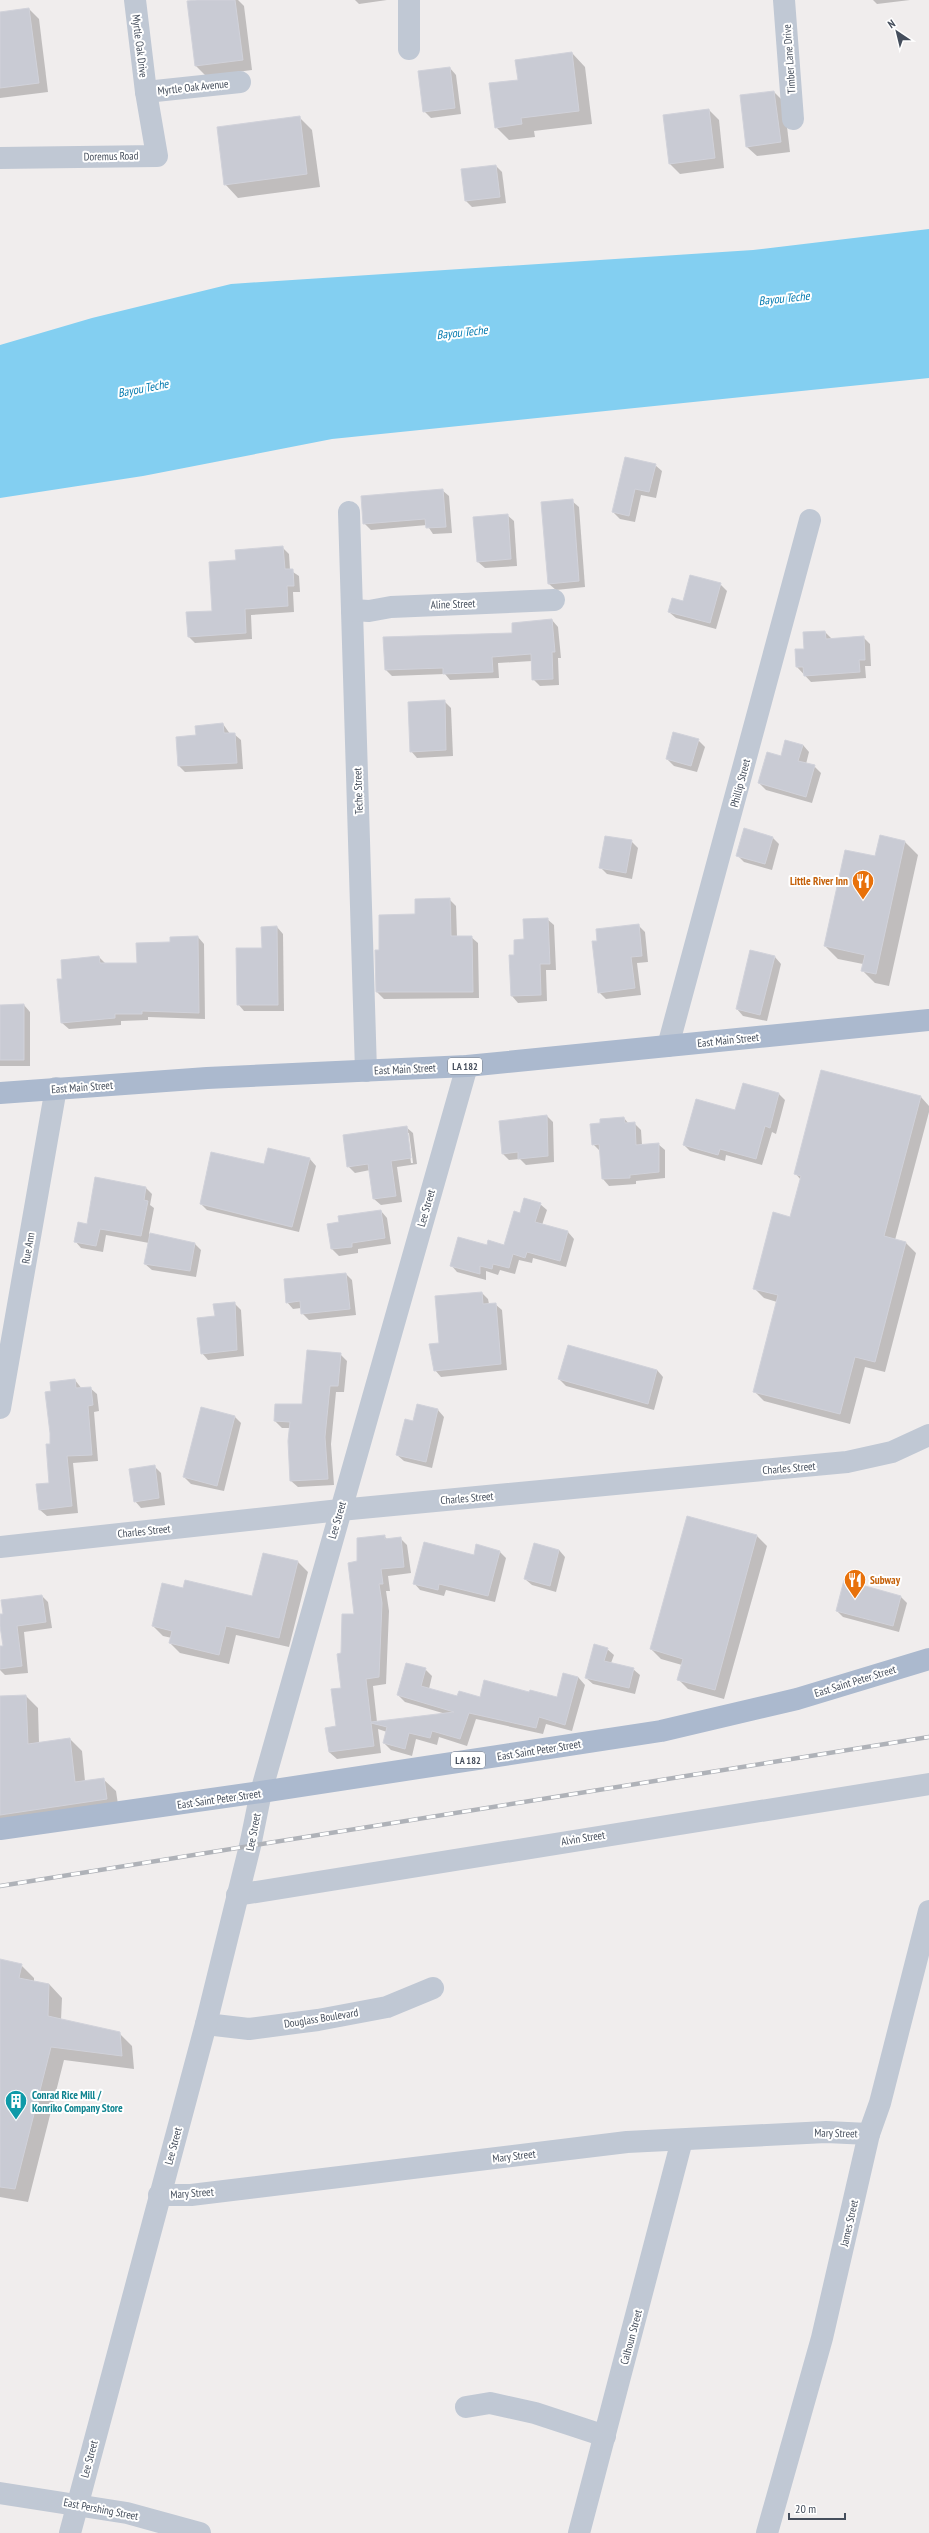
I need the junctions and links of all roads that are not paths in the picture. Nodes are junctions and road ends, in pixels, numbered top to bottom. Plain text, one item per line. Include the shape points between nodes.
1 (135, 0) edge
2 (409, 0) edge
3 (784, 0) edge
4 (409, 49) dead end
5 (240, 82) dead end
6 (146, 92) junction
7 (793, 119) dead end
8 (0, 158) edge
9 (349, 512) dead end
10 (810, 520) dead end
11 (554, 600) dead end
12 (352, 610) junction
13 (929, 1020) edge
14 (668, 1046) junction
15 (466, 1066) junction
16 (366, 1071) junction
17 (56, 1088) junction
18 (0, 1093) edge
19 (0, 1408) edge
20 (929, 1435) edge
21 (340, 1510) junction
22 (0, 1547) edge
23 (929, 1659) edge
24 (929, 1784) edge
25 (261, 1792) junction
26 (0, 1829) edge
27 (237, 1895) junction
28 (929, 1912) edge
29 (433, 1988) dead end
30 (206, 2024) junction
31 (869, 2134) junction
32 (682, 2140) junction
33 (159, 2195) junction
34 (466, 2407) dead end
35 (605, 2436) junction
36 (0, 2492) edge
37 (78, 2504) junction
38 (70, 2533) edge
39 (200, 2533) edge
40 (579, 2533) edge
41 (767, 2533) edge

1 - 6 street, Myrtle Oak Drive
2 - 4 street
3 - 7 street, Timber Lane Drive
5 - 6 street, Myrtle Oak Avenue
6 - 8 street, Doremus Road via 157,156
9 - 12 street, Teche Street
10 - 14 street, Phillip Street
11 - 12 street, Aline Street via 391,607 369,612
12 - 16 street, Teche Street
13 - 14 main road, East Main Street / LA 182
14 - 15 main road, East Main Street / LA 182
15 - 16 main road, East Main Street / LA 182
15 - 21 street, Lee Street
16 - 17 main road, East Main Street / LA 182
17 - 18 main road, East Main Street / LA 182
17 - 19 street, Rue Ann
20 - 21 street, Charles Street via 892,1452 847,1462
21 - 22 street, Charles Street
21 - 25 street, Lee Street
23 - 25 main road, East Saint Peter Street / LA 182 via 797,1699 661,1731
24 - 27 street, Alvin Street
25 - 26 main road, East Saint Peter Street / LA 182
25 - 27 street, Lee Street
27 - 30 street, Lee Street
28 - 31 street, James Street via 880,2103
29 - 30 street, Douglass Boulevard via 387,2007 318,2020 249,2029
30 - 33 street, Lee Street
31 - 32 street, Mary Street via 826,2132
31 - 41 street, James Street via 822,2338
32 - 33 street, Mary Street via 627,2142 191,2195
32 - 35 street, Calhoun Street
33 - 37 street, Lee Street
34 - 35 street via 490,2403 535,2412
35 - 40 street, Calhoun Street
36 - 37 street, East Pershing Street
37 - 38 street, Lee Street
37 - 39 street, East Pershing Street via 127,2513

